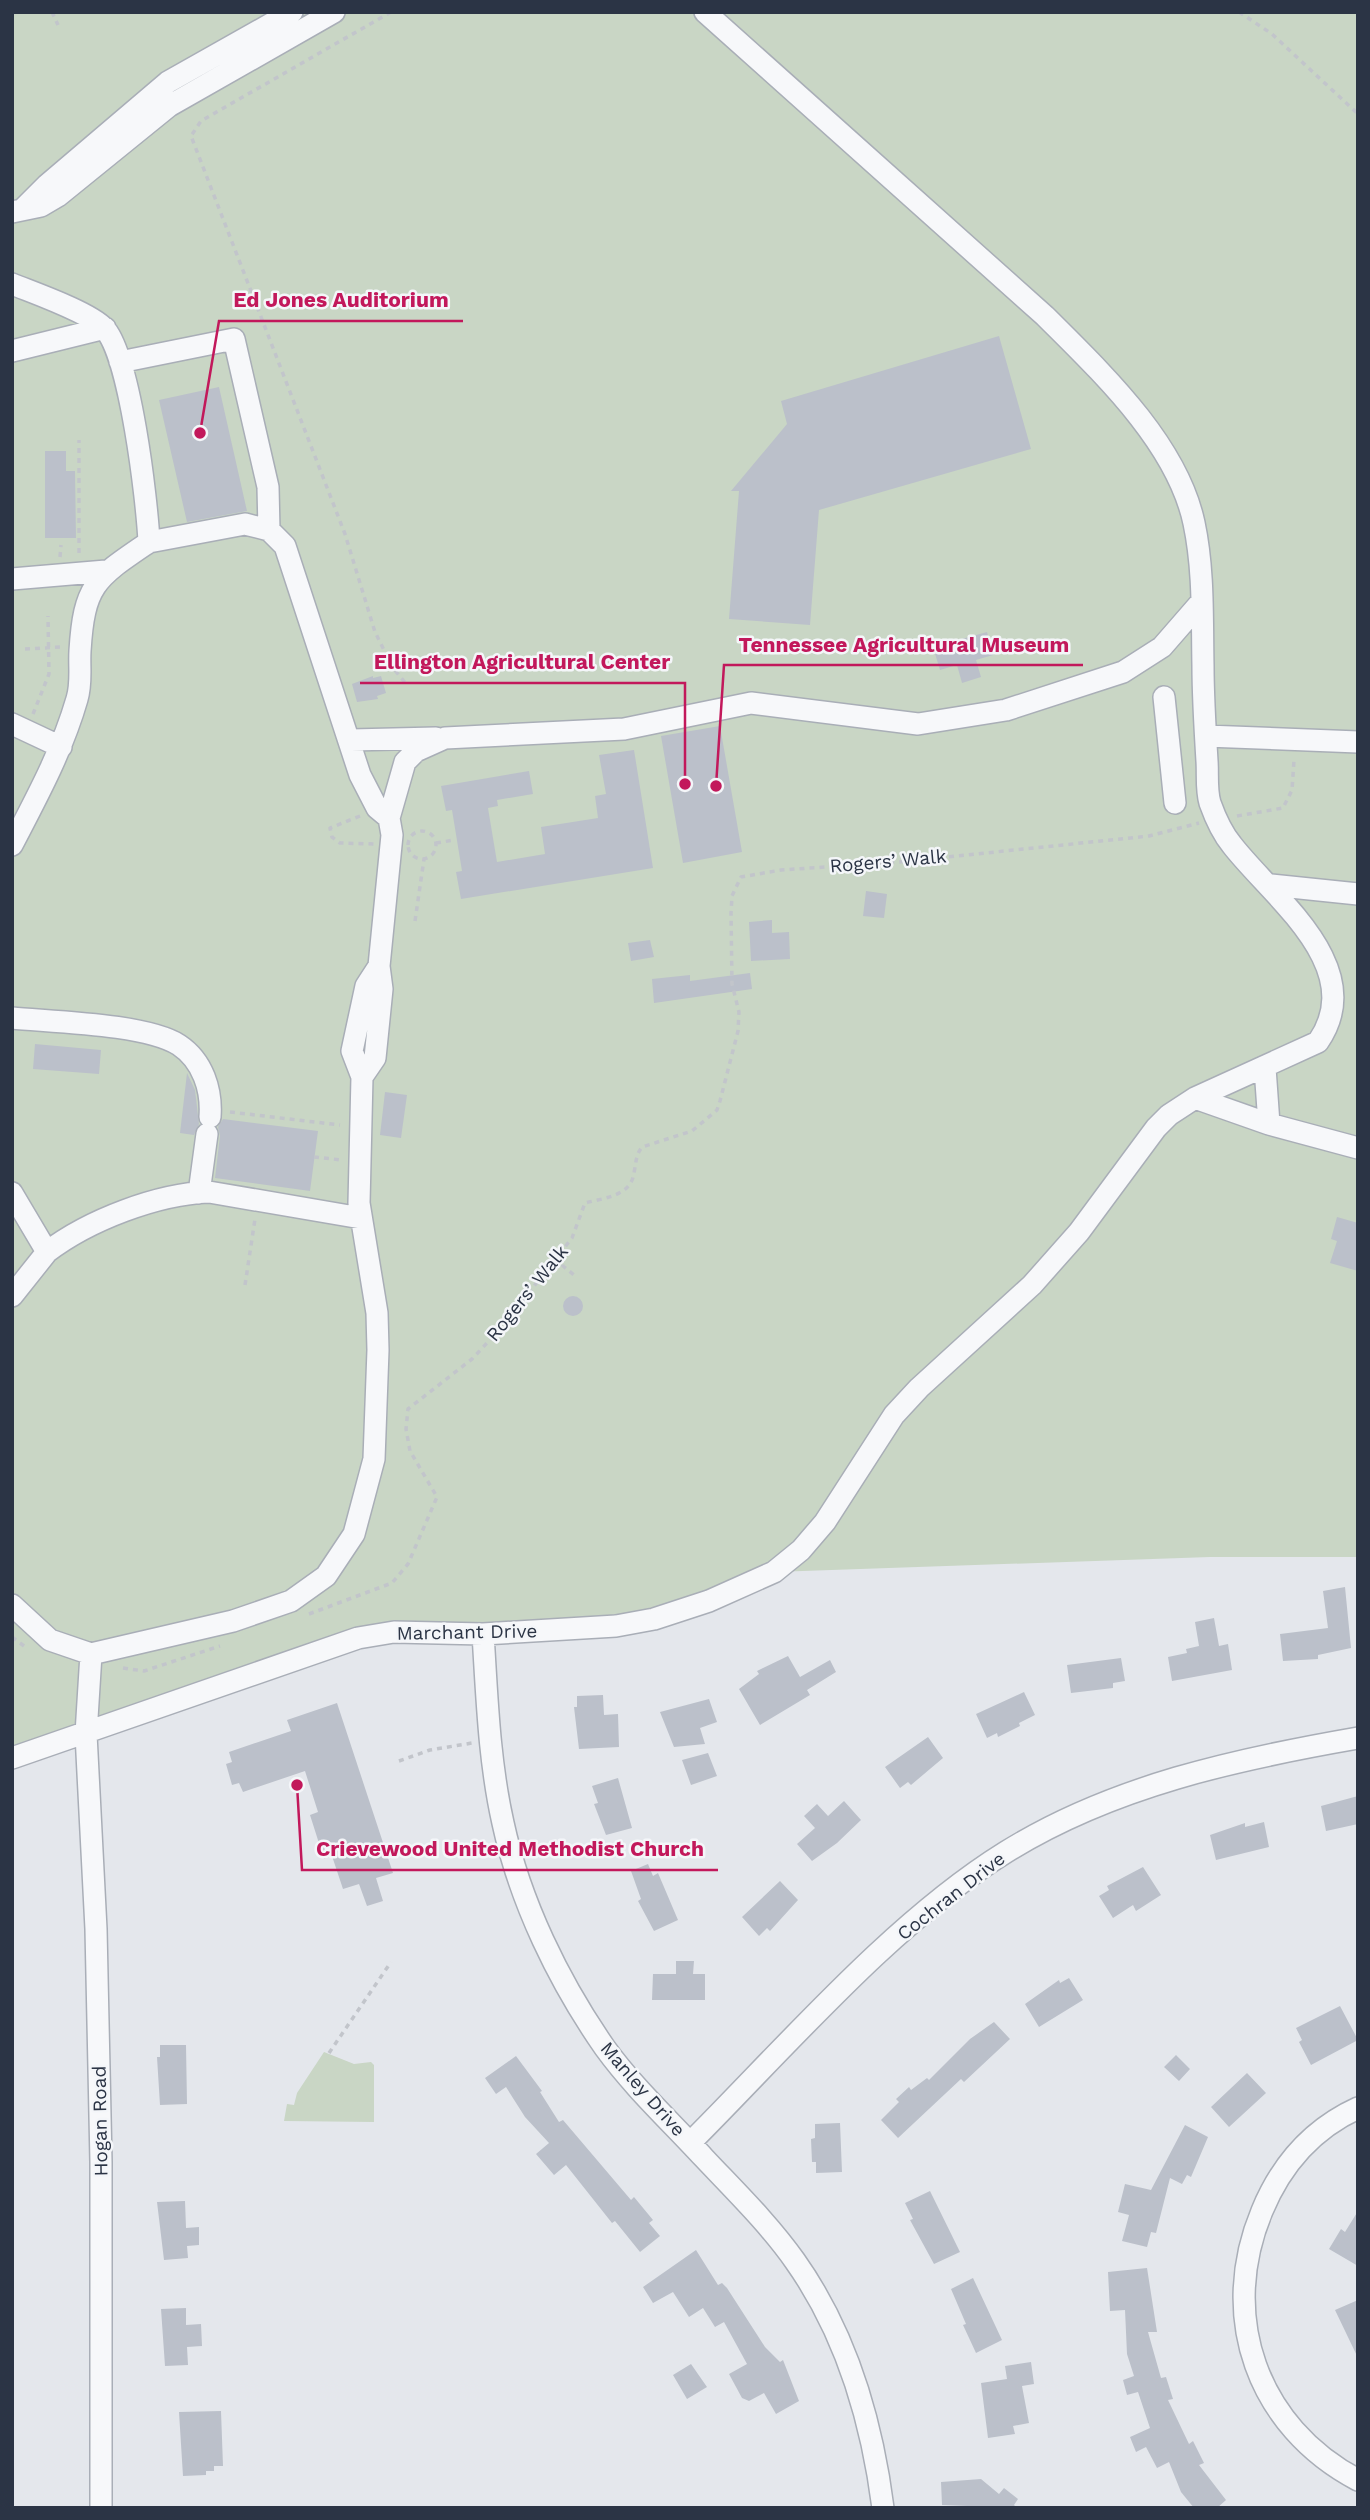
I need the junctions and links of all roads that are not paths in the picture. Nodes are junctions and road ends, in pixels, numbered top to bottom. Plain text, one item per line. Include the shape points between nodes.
1 (292, 12) edge
2 (334, 12) edge
3 (705, 12) edge
4 (128, 127) junction
5 (17, 210) edge
6 (12, 284) edge
7 (105, 328) junction
8 (12, 351) edge
9 (120, 362) junction
10 (269, 530) junction
11 (149, 542) junction
12 (106, 571) junction
13 (12, 579) edge
14 (1202, 601) junction
15 (1164, 697) dead end
16 (19, 728) edge
17 (1206, 736) junction
18 (445, 738) junction
19 (351, 740) junction
20 (1358, 742) edge
21 (61, 747) junction
22 (1175, 803) dead end
23 (383, 813) junction
24 (12, 845) edge
25 (1271, 885) junction
26 (1358, 894) edge
27 (12, 1018) edge
28 (1265, 1068) junction
29 (1195, 1098) junction
30 (1269, 1124) junction
31 (1358, 1148) edge
32 (199, 1193) junction
33 (12, 1194) edge
34 (360, 1218) junction
35 (47, 1252) junction
36 (12, 1296) edge
37 (12, 1605) edge
38 (483, 1634) junction
39 (90, 1664) junction
40 (86, 1734) junction
41 (1358, 1738) edge
42 (12, 1758) edge
43 (1358, 2108) edge
44 (690, 2143) junction
45 (1358, 2480) edge
46 (101, 2508) edge
47 (883, 2508) edge

1 - 4 street via 168,82
2 - 4 street
3 - 14 street, Marchant Drive via 1045,316 1130,405 1180,482 1194,522
4 - 5 street via 58,196 41,206
6 - 7 street
7 - 8 street
7 - 9 street
9 - 10 street via 234,339 268,487
9 - 11 street via 146,492
10 - 11 street via 245,524
10 - 19 street via 285,546
11 - 12 street
12 - 13 street
12 - 21 street via 87,600 80,687
14 - 17 street, Marchant Drive
14 - 18 street via 1162,647 1123,672 1006,710 918,724 736,704 624,729
15 - 22 street
16 - 21 street
17 - 20 street
17 - 25 street, Marchant Drive via 1209,799 1217,818 1231,845
18 - 19 street
18 - 23 street via 416,751 405,762
19 - 23 street via 360,775
21 - 24 street
23 - 34 street via 399,845 379,966 366,986 352,1051 362,1077
25 - 26 street
25 - 28 street, Marchant Drive via 1331,946 1340,968 1343,998 1336,1021 1318,1042
27 - 32 street via 140,1032 178,1044 208,1086 209,1120
28 - 29 street, Marchant Drive
28 - 30 street
29 - 30 street
29 - 38 street, Marchant Drive via 1156,1128 1079,1232 1032,1285 894,1415 825,1522 774,1572 653,1619 616,1626
30 - 31 street
32 - 34 street
32 - 35 street via 127,1210
33 - 35 street
34 - 39 street via 377,1313 374,1459 354,1534 336,1564 316,1586 291,1601
35 - 36 street
37 - 39 street via 50,1640
38 - 40 street, Marchant Drive via 394,1632 358,1638
38 - 44 street, Manley Drive via 491,1741 503,1824 517,1875 564,1979 606,2049
39 - 40 street, Hogan Road
40 - 42 street, Marchant Drive
40 - 46 street, Hogan Road via 101,2162
41 - 44 street, Cochran Drive via 1148,1786 1076,1815 1006,1852 893,1942
43 - 45 street via 1303,2145 1277,2179 1255,2227 1244,2289 1251,2352 1277,2409 1317,2455
44 - 47 street, Manley Drive via 780,2242 821,2306 859,2394

